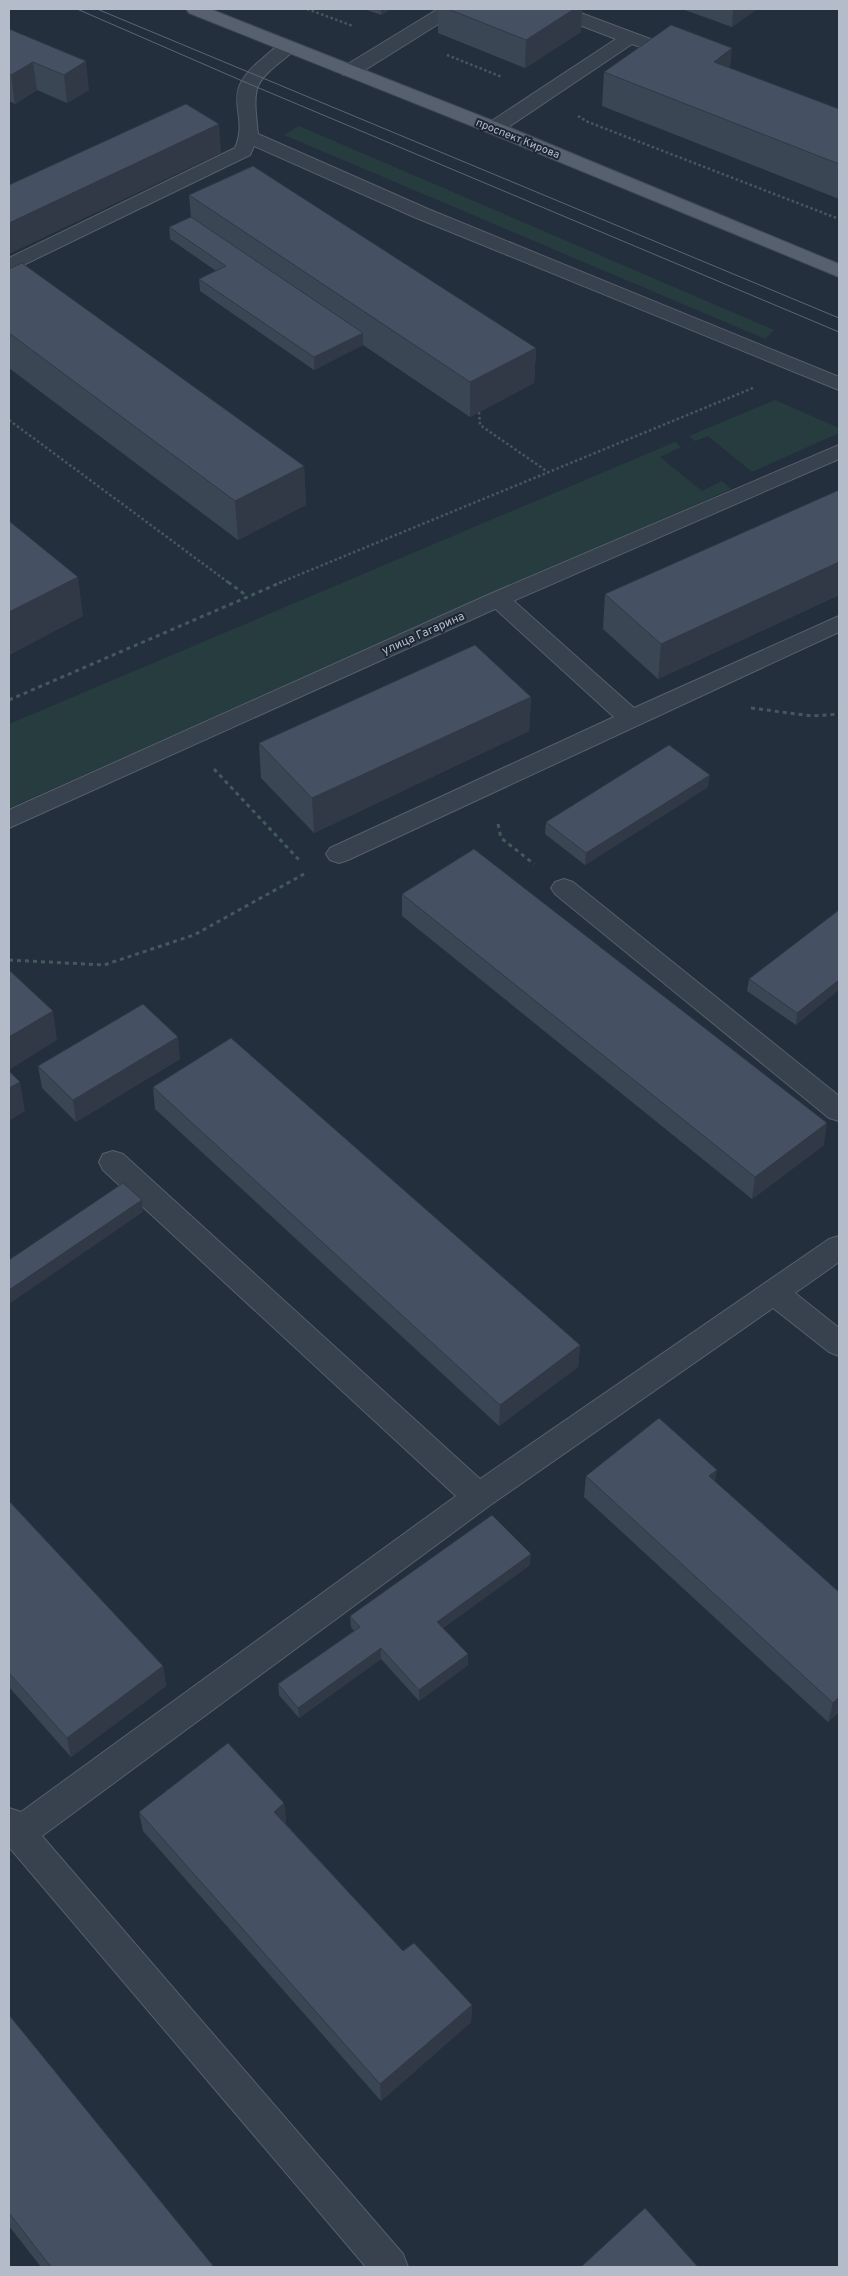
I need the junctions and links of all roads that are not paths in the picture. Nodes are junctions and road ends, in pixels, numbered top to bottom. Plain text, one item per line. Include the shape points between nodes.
1 (195, 9) edge
2 (450, 9) edge
3 (554, 9) edge
4 (629, 38) junction
5 (288, 47) junction
6 (693, 62) edge
7 (350, 71) junction
8 (494, 128) junction
9 (249, 137) junction
10 (9, 266) edge
11 (839, 271) edge
12 (839, 384) edge
13 (839, 451) edge
14 (498, 598) junction
15 (839, 623) edge
16 (631, 719) junction
17 (9, 820) edge
18 (340, 854) dead end
19 (564, 888) dead end
20 (839, 1111) edge
21 (113, 1162) dead end
22 (839, 1248) edge
23 (775, 1293) junction
24 (839, 1344) edge
25 (478, 1497) junction
26 (14, 1829) edge
27 (390, 2267) edge

1 - 5 main road, проспект Кирова
2 - 7 street
3 - 4 street
4 - 6 street
4 - 8 street
5 - 7 main road, проспект Кирова
5 - 9 street via 247,83 245,99
7 - 8 main road, проспект Кирова
8 - 11 main road, проспект Кирова
9 - 10 street via 243,151
9 - 12 street via 430,217
13 - 14 street, улица Гагарина
14 - 16 street
14 - 17 street, улица Гагарина
15 - 16 street
16 - 18 street
19 - 20 street
21 - 25 street
22 - 23 street
23 - 24 street
23 - 25 street
25 - 26 street
26 - 27 street

